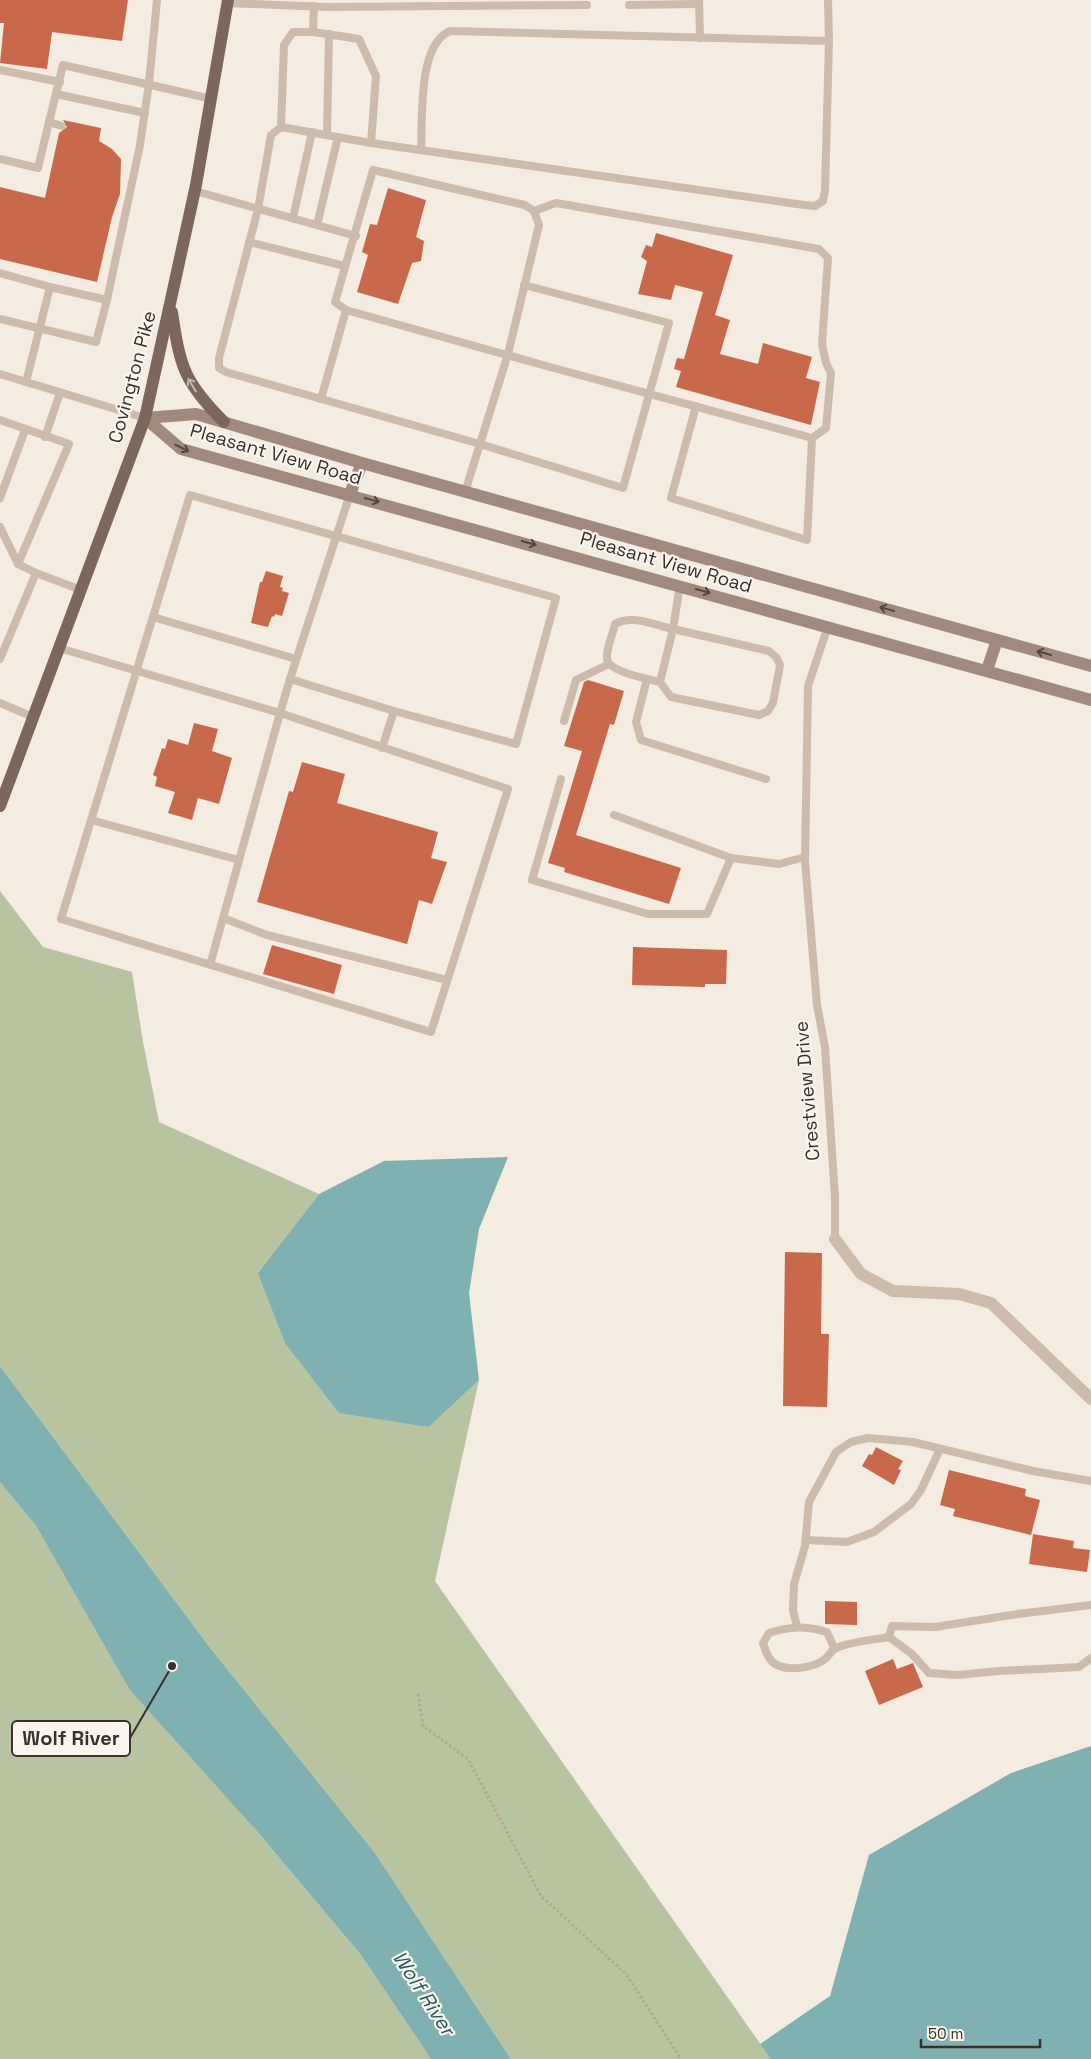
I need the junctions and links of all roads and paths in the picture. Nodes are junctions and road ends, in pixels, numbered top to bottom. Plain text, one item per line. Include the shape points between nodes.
1 (157, 0) edge
2 (828, 0) edge
3 (228, 2) edge
4 (699, 2) edge
5 (629, 5) dead end
6 (314, 6) junction
7 (586, 6) dead end
8 (313, 32) junction
9 (329, 34) junction
10 (700, 38) junction
11 (829, 41) junction
12 (0, 70) edge
13 (60, 82) junction
14 (149, 83) junction
15 (56, 94) junction
16 (212, 99) junction
17 (145, 113) junction
18 (49, 122) junction
19 (62, 126) dead end
20 (281, 126) junction
21 (312, 132) junction
22 (327, 135) junction
23 (338, 137) junction
24 (372, 143) junction
25 (421, 150) junction
26 (0, 159) edge
27 (195, 191) junction
28 (258, 209) junction
29 (534, 211) junction
30 (293, 218) junction
31 (317, 225) junction
32 (356, 236) junction
33 (249, 242) junction
34 (345, 266) junction
35 (0, 273) edge
36 (524, 285) junction
37 (50, 287) junction
38 (107, 300) junction
39 (171, 305) junction
40 (346, 310) junction
41 (0, 319) edge
42 (39, 328) junction
43 (508, 354) junction
44 (0, 374) edge
45 (26, 382) junction
46 (60, 393) junction
47 (650, 393) junction
48 (321, 399) junction
49 (696, 406) junction
50 (145, 418) junction
51 (0, 420) edge
52 (224, 422) junction
53 (25, 430) junction
54 (45, 436) junction
55 (812, 438) junction
56 (480, 444) junction
57 (362, 463) junction
58 (465, 492) junction
59 (350, 494) junction
60 (0, 498) edge
61 (0, 527) edge
62 (336, 536) junction
63 (18, 564) junction
64 (36, 573) junction
65 (680, 585) junction
66 (80, 590) junction
67 (153, 617) junction
68 (828, 626) junction
69 (672, 629) junction
70 (997, 640) junction
71 (59, 648) junction
72 (0, 659) edge
73 (296, 659) junction
74 (609, 664) junction
75 (1091, 666) edge
76 (987, 670) junction
77 (137, 673) junction
78 (647, 679) junction
79 (290, 680) junction
80 (660, 682) junction
81 (1091, 700) edge
82 (0, 704) edge
83 (394, 711) junction
84 (280, 713) junction
85 (33, 717) junction
86 (564, 721) dead end
87 (382, 748) junction
88 (561, 779) dead end
89 (766, 779) dead end
90 (0, 806) edge
91 (614, 815) dead end
92 (91, 820) junction
93 (805, 857) junction
94 (731, 858) junction
95 (239, 860) junction
96 (223, 918) junction
97 (210, 965) junction
98 (447, 980) junction
99 (835, 1239) joint
100 (1091, 1399) edge
101 (940, 1450) junction
102 (1091, 1481) edge
103 (806, 1540) junction
104 (1091, 1606) edge
105 (798, 1627) junction
106 (889, 1637) junction
107 (834, 1648) junction
108 (1091, 1658) edge
109 (418, 1694) dead end
110 (681, 2059) edge

1 - 14 lane
2 - 11 lane
3 - 6 lane
3 - 16 main road, Covington Pike
4 - 5 lane
4 - 10 lane
6 - 7 lane
6 - 8 lane
8 - 9 lane
8 - 20 lane via 293,32 284,45
9 - 22 lane
9 - 24 lane via 359,39 376,76
10 - 11 lane
10 - 25 lane via 450,31 434,44 425,69
11 - 25 lane via 825,190 823,201 815,206
12 - 13 lane
13 - 14 lane via 63,65
13 - 15 lane
14 - 16 lane
14 - 17 lane
15 - 17 lane
15 - 18 lane
16 - 27 main road, Covington Pike
17 - 38 lane
18 - 19 lane
18 - 26 lane via 38,168
20 - 21 lane
20 - 28 lane via 271,135
21 - 22 lane
21 - 30 lane
22 - 23 lane
23 - 24 lane
23 - 31 lane
24 - 25 lane
27 - 28 lane
27 - 39 main road, Covington Pike
28 - 30 lane
28 - 33 lane
29 - 32 lane via 525,205 373,170
29 - 36 lane via 539,225
29 - 55 lane via 556,203 819,250 828,258 822,344 831,374 826,428
30 - 31 lane
31 - 32 lane
32 - 34 lane
33 - 34 lane
33 - 48 lane via 219,368
34 - 40 lane via 336,302
35 - 37 lane
36 - 43 lane
36 - 47 lane via 669,323
37 - 38 lane
37 - 42 lane
38 - 42 lane via 96,342
39 - 50 main road, Covington Pike
52 -> 39 main road via 200,398 187,377 178,354
40 - 43 lane
40 - 48 lane
41 - 42 lane
42 - 45 lane
43 - 47 lane
43 - 56 lane
44 - 45 lane
45 - 46 lane
46 - 50 lane
46 - 54 lane
47 - 49 lane
47 - 56 lane via 623,488
48 - 56 lane
49 - 55 lane
49 - 55 lane via 671,498 807,540
50 - 52 main road, Pleasant View Road via 196,414
50 -> 59 main road, Pleasant View Road via 181,449
50 - 66 main road, Covington Pike
51 - 53 lane
52 - 57 main road, Pleasant View Road
53 - 54 lane
53 - 60 lane
54 - 63 lane via 69,444
56 - 58 lane
57 - 58 main road, Pleasant View Road
57 - 59 main road
70 -> 58 main road, Pleasant View Road
59 - 62 lane
59 -> 65 main road, Pleasant View Road
61 - 63 lane
62 - 67 lane via 190,495
62 - 73 lane
62 - 83 lane via 556,598 516,744
63 - 64 lane
64 - 66 lane
64 - 72 lane
65 -> 68 main road, Pleasant View Road
65 - 69 lane
66 - 71 main road, Covington Pike
67 - 73 lane
67 - 77 lane
68 - 76 main road, Pleasant View Road
68 - 93 lane, Crestview Drive via 808,686
69 - 74 lane via 630,618 622,619 615,624 607,656
69 - 80 lane
69 - 80 lane via 769,652 776,657 780,665 773,704 759,715 671,697
75 -> 70 main road, Pleasant View Road
70 - 76 main road
71 - 77 lane
71 - 85 main road, Covington Pike
73 - 79 lane
74 - 78 lane
74 - 86 lane via 576,680
76 - 81 main road, Pleasant View Road
77 - 84 lane
77 - 92 lane
78 - 80 lane
78 - 89 lane via 636,722 641,740
79 - 83 lane
79 - 84 lane
82 - 85 lane
83 - 87 lane
84 - 87 lane
84 - 95 lane
85 - 90 main road, Covington Pike
87 - 98 lane via 508,790
88 - 94 lane via 532,880 648,914 707,914
91 - 94 lane
92 - 95 lane
92 - 97 lane via 61,919
93 - 94 lane via 779,864
93 - 99 lane, Crestview Drive via 817,1005 825,1047
95 - 96 lane
96 - 97 lane
96 - 98 lane via 267,935
97 - 98 lane via 431,1032
99 - 100 street, Crestview Drive via 861,1274 893,1291 959,1294 991,1303
101 - 102 lane
101 - 103 lane via 911,1504 874,1532 847,1542
101 - 103 lane via 913,1442 868,1438 851,1442 836,1452 809,1502
103 - 105 lane via 794,1584 793,1610
104 - 106 lane via 935,1627 892,1626
105 - 107 lane via 827,1632
105 - 107 lane via 769,1633 763,1643 767,1656 776,1665 794,1668 813,1665 825,1659
106 - 107 lane
106 - 108 lane via 912,1654 929,1673 958,1675 1079,1667
109 - 110 path via 423,1726 468,1759 542,1896 626,1974

